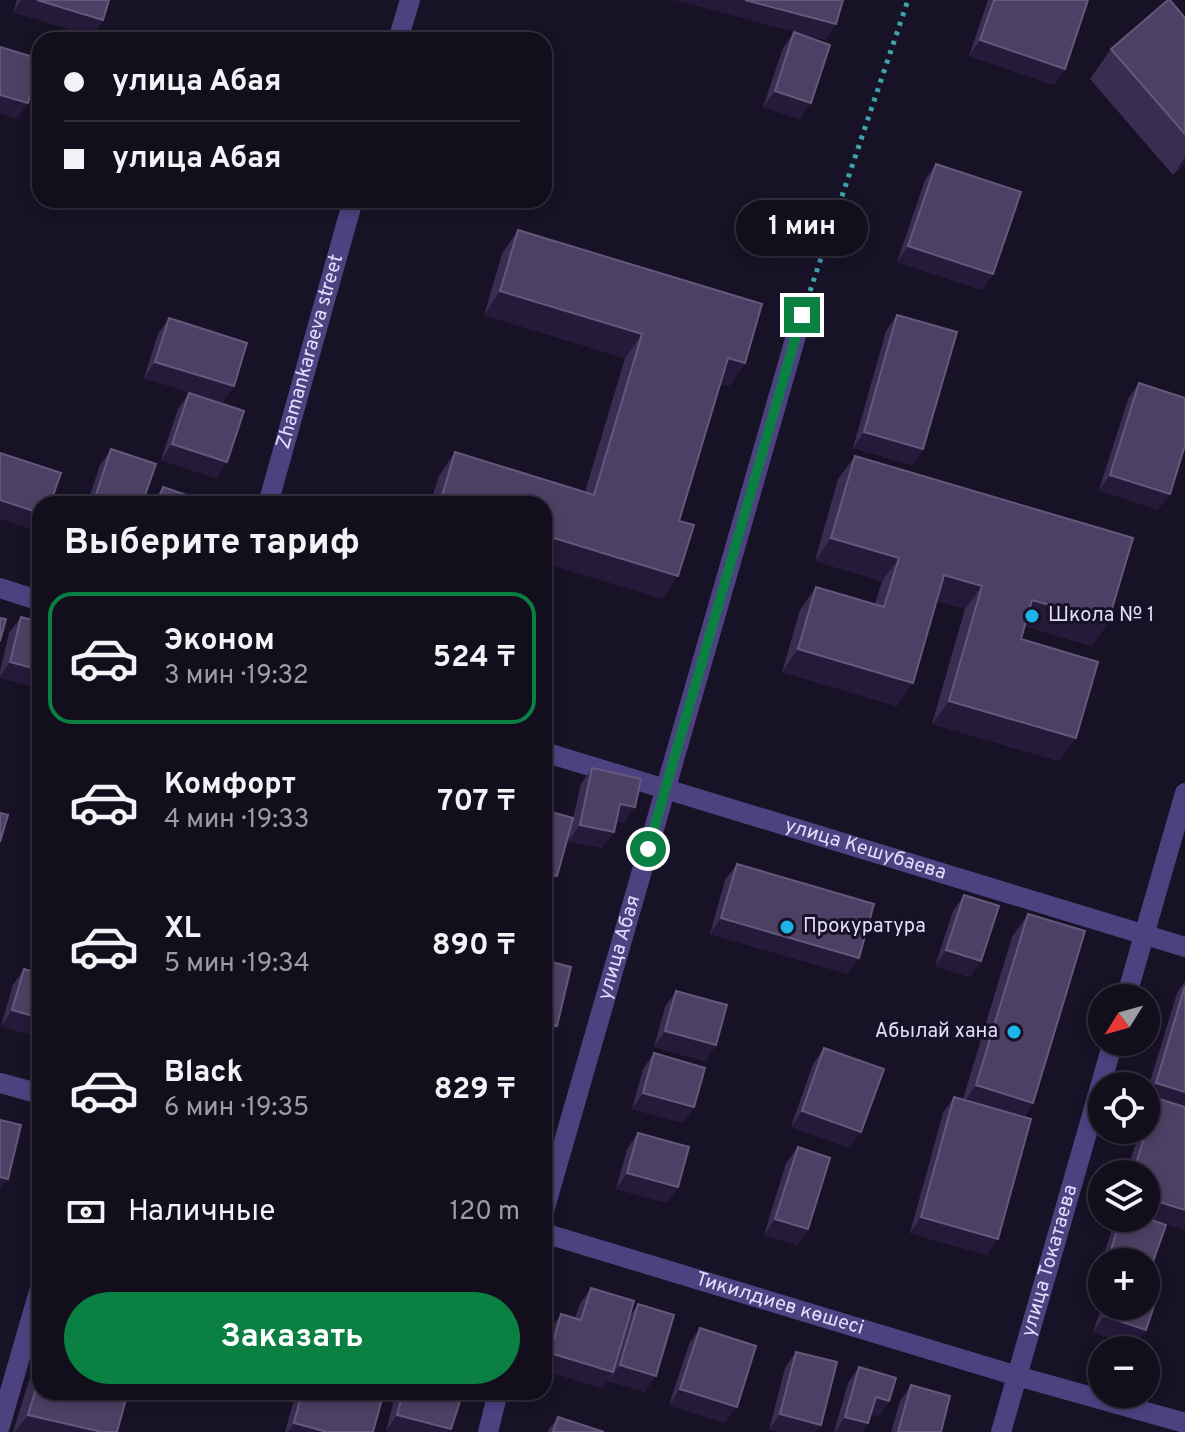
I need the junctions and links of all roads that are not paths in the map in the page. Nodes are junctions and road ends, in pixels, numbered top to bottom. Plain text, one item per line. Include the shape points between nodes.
1 (410, 0) edge
2 (400, 32) edge
3 (351, 208) edge
4 (802, 315) road end
5 (270, 496) edge
6 (0, 588) edge
7 (32, 598) edge
8 (552, 754) edge
9 (665, 789) junction
10 (1185, 793) edge
11 (1144, 936) junction
12 (1185, 947) edge
13 (1130, 984) edge
14 (1109, 1056) edge
15 (0, 1083) edge
16 (32, 1092) edge
17 (552, 1183) edge
18 (552, 1235) edge
19 (32, 1316) edge
20 (1017, 1376) junction
21 (496, 1400) edge
22 (1185, 1423) edge
23 (0, 1426) edge
24 (488, 1432) edge
25 (1001, 1432) edge

1 - 2 street
3 - 5 street, Zhamankaraeva street
4 - 9 street, улица Абая
6 - 7 street
8 - 9 street, улица Кешубаева
9 - 11 street, улица Кешубаева
9 - 17 street, улица Абая
10 - 11 street
11 - 12 street, улица Кешубаева
11 - 13 street
14 - 20 street, улица Токатаева
15 - 16 street
18 - 20 street, Тикилдиев көшесі
19 - 23 street
20 - 22 street, Тикилдиев көшесі
20 - 25 street, улица Токатаева
21 - 24 street

